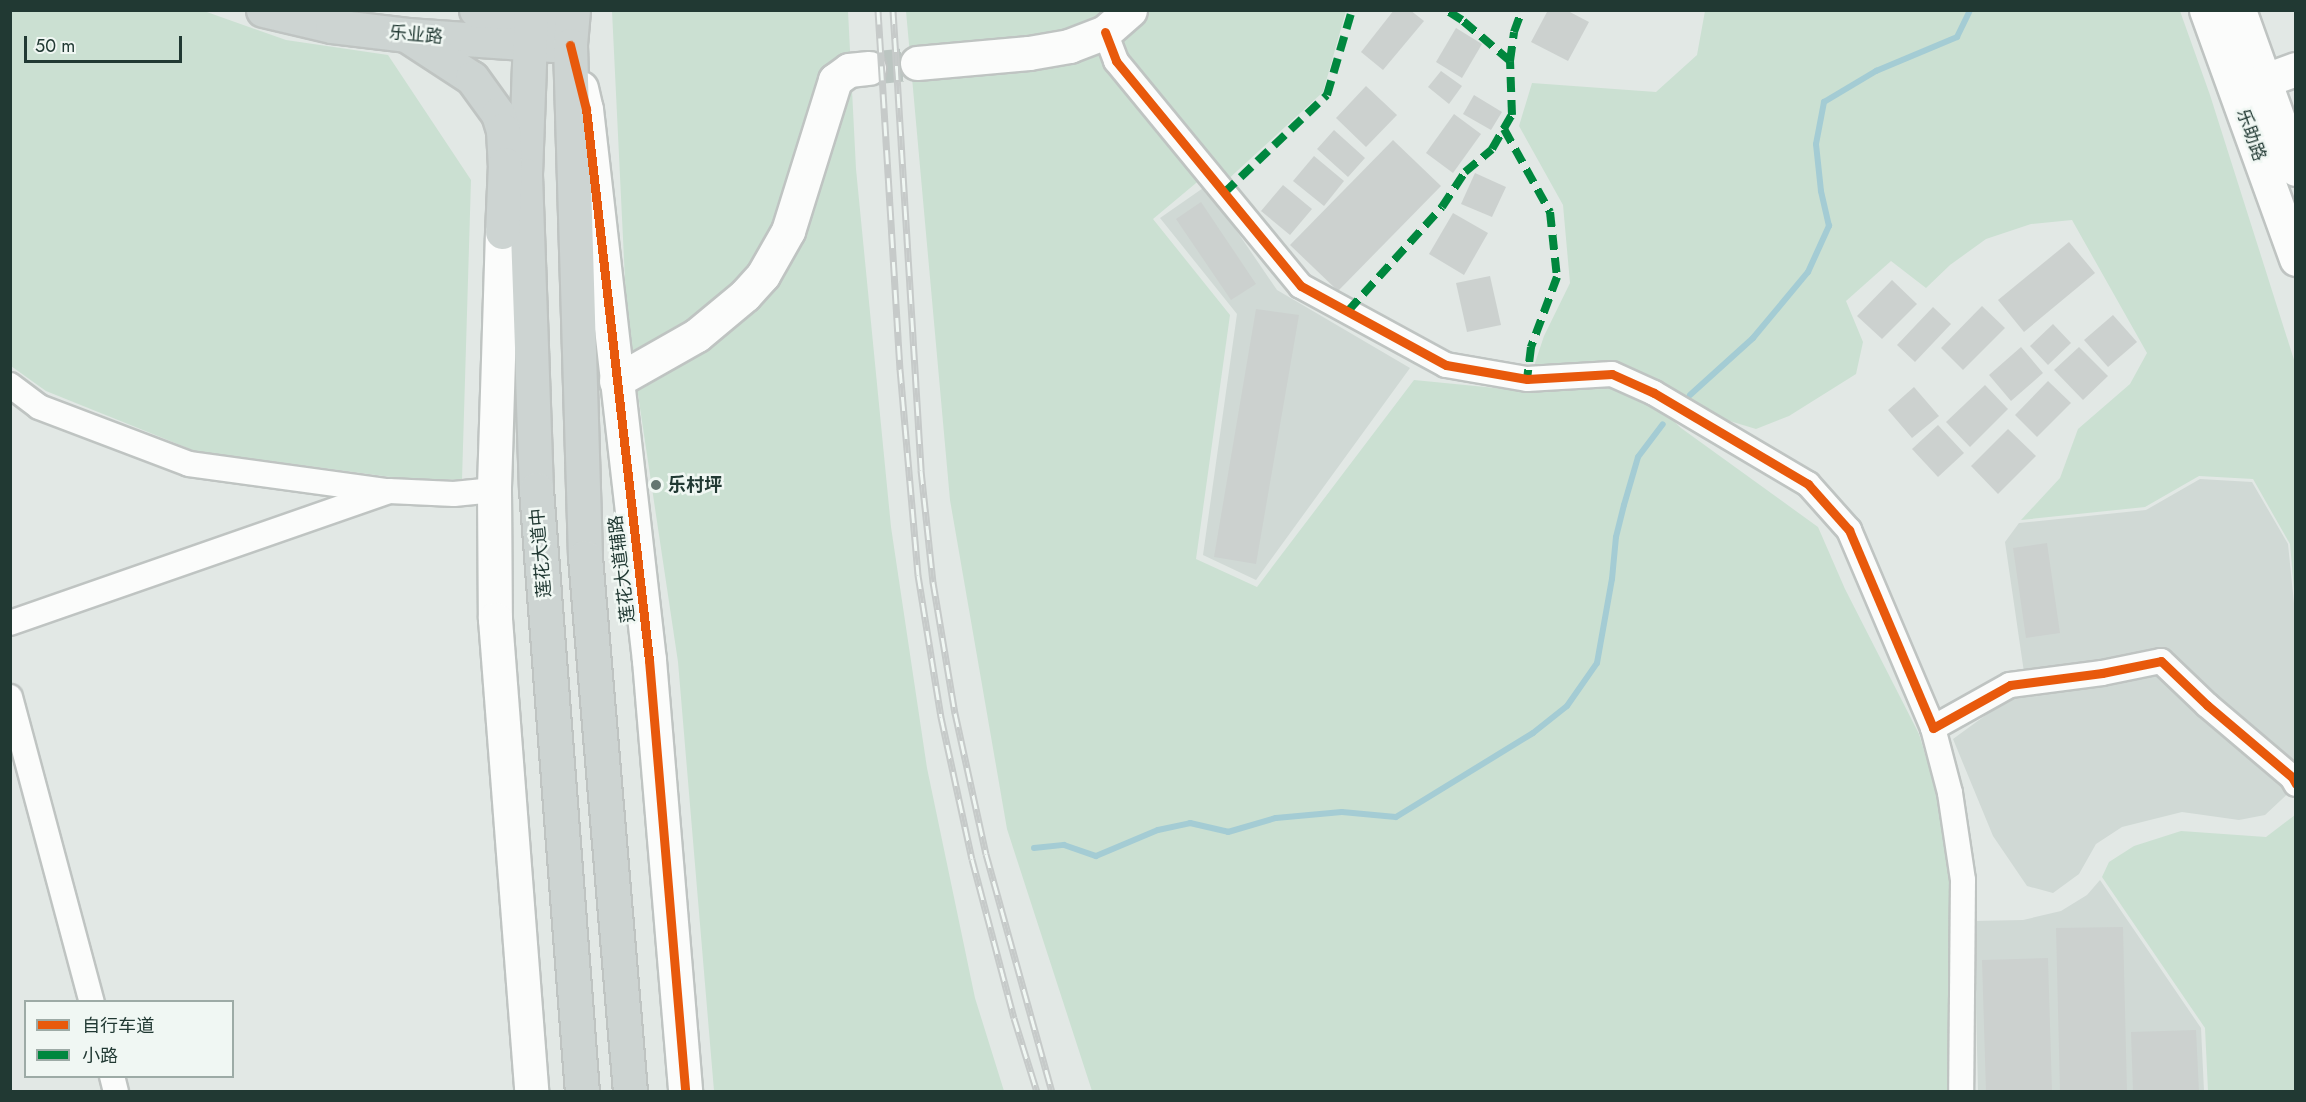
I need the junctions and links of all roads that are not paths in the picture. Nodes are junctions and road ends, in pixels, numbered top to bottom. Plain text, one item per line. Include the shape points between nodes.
1 (263, 10) edge
2 (476, 10) edge
3 (1130, 10) edge
4 (2206, 10) edge
5 (2239, 10) edge
6 (531, 23) edge
7 (572, 24) edge
8 (1105, 32) junction
9 (407, 35) junction
10 (917, 63) tunnel mouth
11 (869, 69) tunnel mouth
12 (2295, 69) edge
13 (2262, 95) edge
14 (2295, 169) edge
15 (525, 175) junction
16 (502, 232) junction
17 (2295, 259) edge
18 (616, 381) junction
19 (10, 386) edge
20 (495, 490) junction
21 (388, 491) junction
22 (10, 623) edge
23 (10, 697) edge
24 (1933, 728) junction
25 (2295, 784) edge
26 (91, 1000) edge
27 (531, 1092) edge
28 (582, 1092) edge
29 (630, 1092) edge
30 (685, 1092) edge
31 (1961, 1092) edge

1 - 9 main road, 乐业路 via 332,26
2 - 6 main road, 乐业路
3 - 8 street
4 - 13 street, 乐助路
5 - 13 street, 乐助路
6 - 7 main road, 乐业路
6 - 9 main road, 乐业路
6 - 15 main road, 莲花大道中
7 - 18 street, 莲花大道辅路 via 586,109
7 - 29 main road via 585,557
8 - 10 street via 1069,46 1029,53
8 - 24 street via 1116,62 1301,286 1446,365 1527,379 1612,374 1654,393 1808,484 1849,530
9 - 16 main road via 472,78 498,114 504,145
11 - 18 street via 849,70 835,80 788,231 763,275 697,335
12 - 13 street
13 - 14 street, 乐助路
13 - 17 street, 乐助路
15 - 16 main road
15 - 28 main road, 莲花大道中 via 536,489
16 - 20 street
18 - 30 street, 莲花大道辅路 via 649,660
19 - 21 street via 39,407 189,464
20 - 21 street via 454,494
20 - 27 street via 495,619
21 - 22 street
23 - 26 street
24 - 25 street via 2010,685 2161,661 2292,777
24 - 31 street via 1950,793 1963,880

